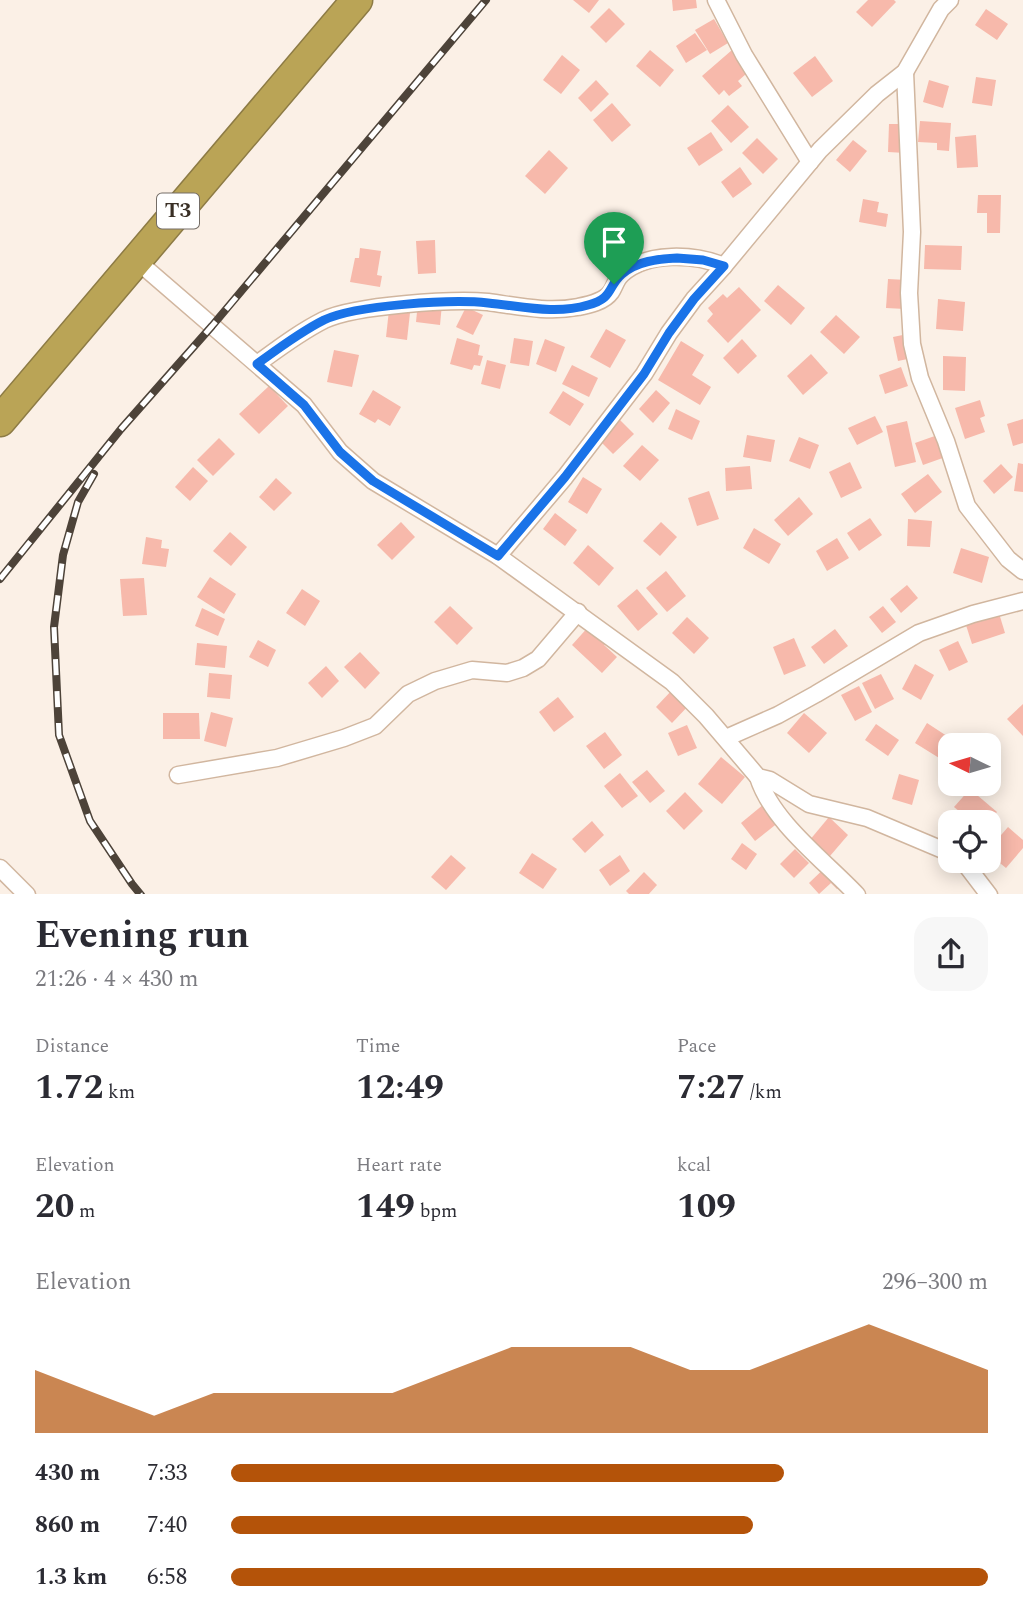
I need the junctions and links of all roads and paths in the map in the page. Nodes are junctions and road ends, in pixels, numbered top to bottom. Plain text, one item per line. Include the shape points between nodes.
1 (357, 0) edge
2 (716, 0) edge
3 (941, 3) edge
4 (905, 72) junction
5 (810, 162) junction
6 (136, 260) junction
7 (724, 266) junction
8 (257, 364) junction
9 (0, 421) edge
10 (498, 556) junction
11 (1023, 571) edge
12 (1023, 601) edge
13 (578, 612) junction
14 (726, 738) junction
15 (178, 775) dead end
16 (758, 777) junction
17 (938, 848) edge
18 (0, 868) edge
19 (972, 873) edge
20 (27, 894) edge
21 (857, 894) edge
22 (989, 894) edge

1 - 6 highway, T3
2 - 5 street
3 - 4 street
4 - 5 street
4 - 11 street via 912,232 909,293 912,344 920,378 967,506 1008,559
5 - 7 street
6 - 8 street
6 - 9 highway, T3
7 - 8 street via 703,260 654,259 622,274 600,300 575,308 438,302 352,312 326,319
7 - 10 street via 694,299 644,374 573,466
8 - 10 street via 304,405 340,452 373,481
10 - 13 street
12 - 14 street via 919,633 778,715
13 - 14 street via 672,682
13 - 15 street via 537,659 523,668 507,673 457,673 408,694 376,726 344,738 277,758
14 - 16 street
16 - 17 street via 809,804 867,818
16 - 21 street via 768,798 808,850
18 - 20 street
19 - 22 street

